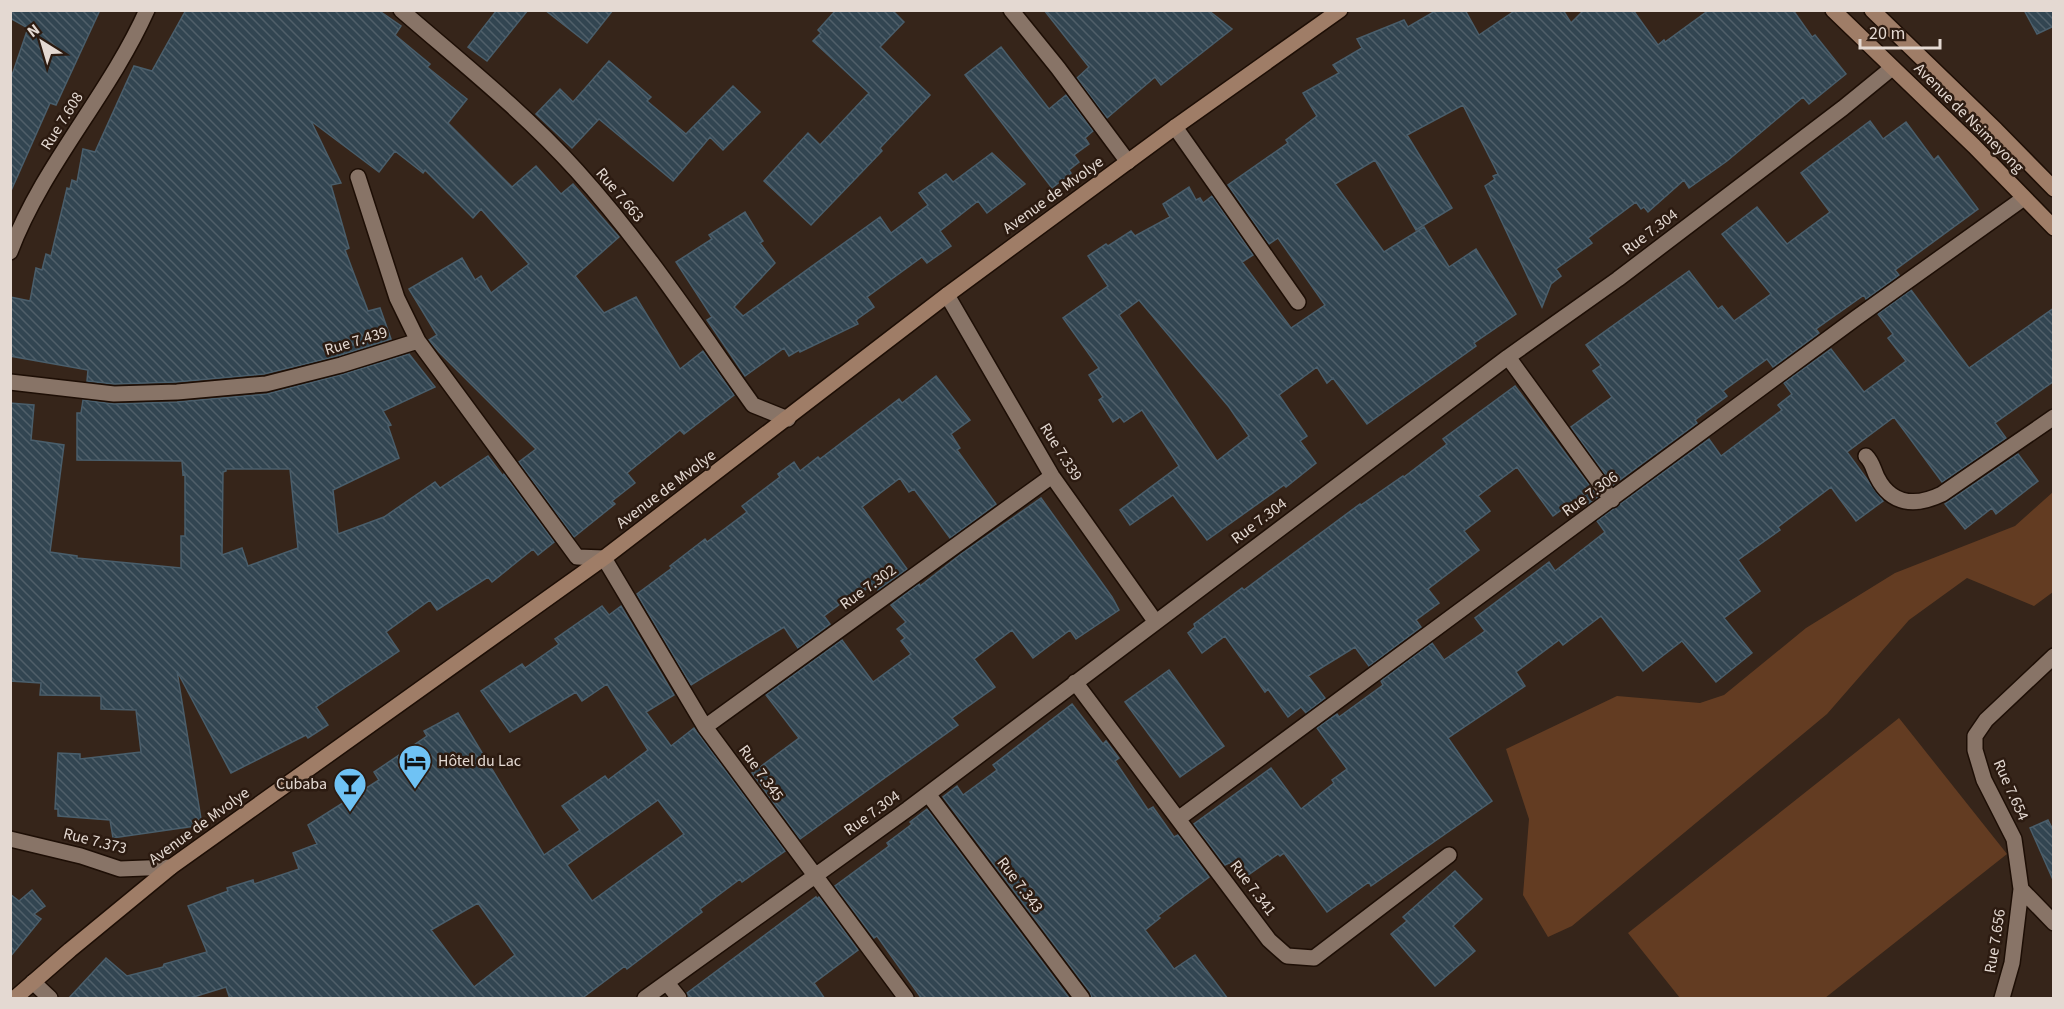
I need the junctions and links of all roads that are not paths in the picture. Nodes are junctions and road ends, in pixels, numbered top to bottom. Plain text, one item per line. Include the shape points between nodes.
1 (147, 10) edge
2 (401, 10) edge
3 (1011, 10) edge
4 (1340, 10) edge
5 (1833, 10) edge
6 (1872, 10) edge
7 (1892, 68) junction
8 (1175, 127) junction
9 (1128, 162) junction
10 (358, 177) dead end
11 (2054, 189) edge
12 (2024, 198) junction
13 (2054, 228) edge
14 (10, 252) edge
15 (947, 296) junction
16 (1298, 302) dead end
17 (418, 341) junction
18 (1508, 357) junction
19 (10, 382) edge
20 (2054, 417) edge
21 (788, 419) junction
22 (1866, 456) dead end
23 (1052, 476) junction
24 (1612, 500) junction
25 (604, 558) junction
26 (1155, 621) junction
27 (2054, 656) edge
28 (1075, 682) junction
29 (705, 727) junction
30 (928, 794) junction
31 (1178, 819) junction
32 (10, 838) edge
33 (1449, 855) dead end
34 (171, 867) junction
35 (815, 877) junction
36 (2021, 889) junction
37 (2054, 923) edge
38 (33, 982) junction
39 (667, 983) junction
40 (15, 999) edge
41 (50, 999) edge
42 (645, 999) edge
43 (679, 999) edge
44 (906, 999) edge
45 (1082, 999) edge
46 (2001, 999) edge

1 - 14 street, Rue 7.608 via 115,70 22,220
2 - 21 street, Rue 7.663 via 534,126 617,217 753,405
3 - 9 street
4 - 8 main road, Avenue de Mvolye
5 - 7 main road, Avenue de Nsimeyong
6 - 11 main road, Avenue de Nsimeyong
7 - 12 main road, Avenue de Nsimeyong
7 - 18 street, Rue 7.304 via 1618,279
8 - 9 main road, Avenue de Mvolye
8 - 16 street
9 - 15 main road, Avenue de Mvolye
10 - 17 street via 397,298
12 - 13 main road, Avenue de Nsimeyong
12 - 24 street, Rue 7.306
15 - 21 main road, Avenue de Mvolye
15 - 23 street, Rue 7.339
17 - 19 street, Rue 7.439 via 266,384 114,394
17 - 25 street via 577,557
18 - 24 street
18 - 26 street, Rue 7.304
20 - 22 street via 1928,500 1899,500 1888,495
21 - 25 main road, Avenue de Mvolye
23 - 26 street, Rue 7.339
23 - 29 street, Rue 7.302
24 - 31 street, Rue 7.306
25 - 29 street, Rue 7.345
25 - 34 main road, Avenue de Mvolye
26 - 28 street, Rue 7.304
27 - 36 street, Rue 7.654 via 1975,735 1984,780 2014,839
28 - 30 street, Rue 7.304
28 - 31 street, Rue 7.341
29 - 35 street, Rue 7.345
30 - 35 street, Rue 7.304
30 - 45 street, Rue 7.343
31 - 33 street, Rue 7.341 via 1269,940 1287,956 1314,958
32 - 34 street, Rue 7.373 via 120,869
34 - 38 main road, Avenue de Mvolye
35 - 39 street, Rue 7.304
35 - 44 street, Rue 7.345
36 - 37 street
36 - 46 street, Rue 7.656 via 2013,963
38 - 40 main road, Avenue de Mvolye
38 - 41 street
39 - 42 street, Rue 7.304
39 - 43 street

